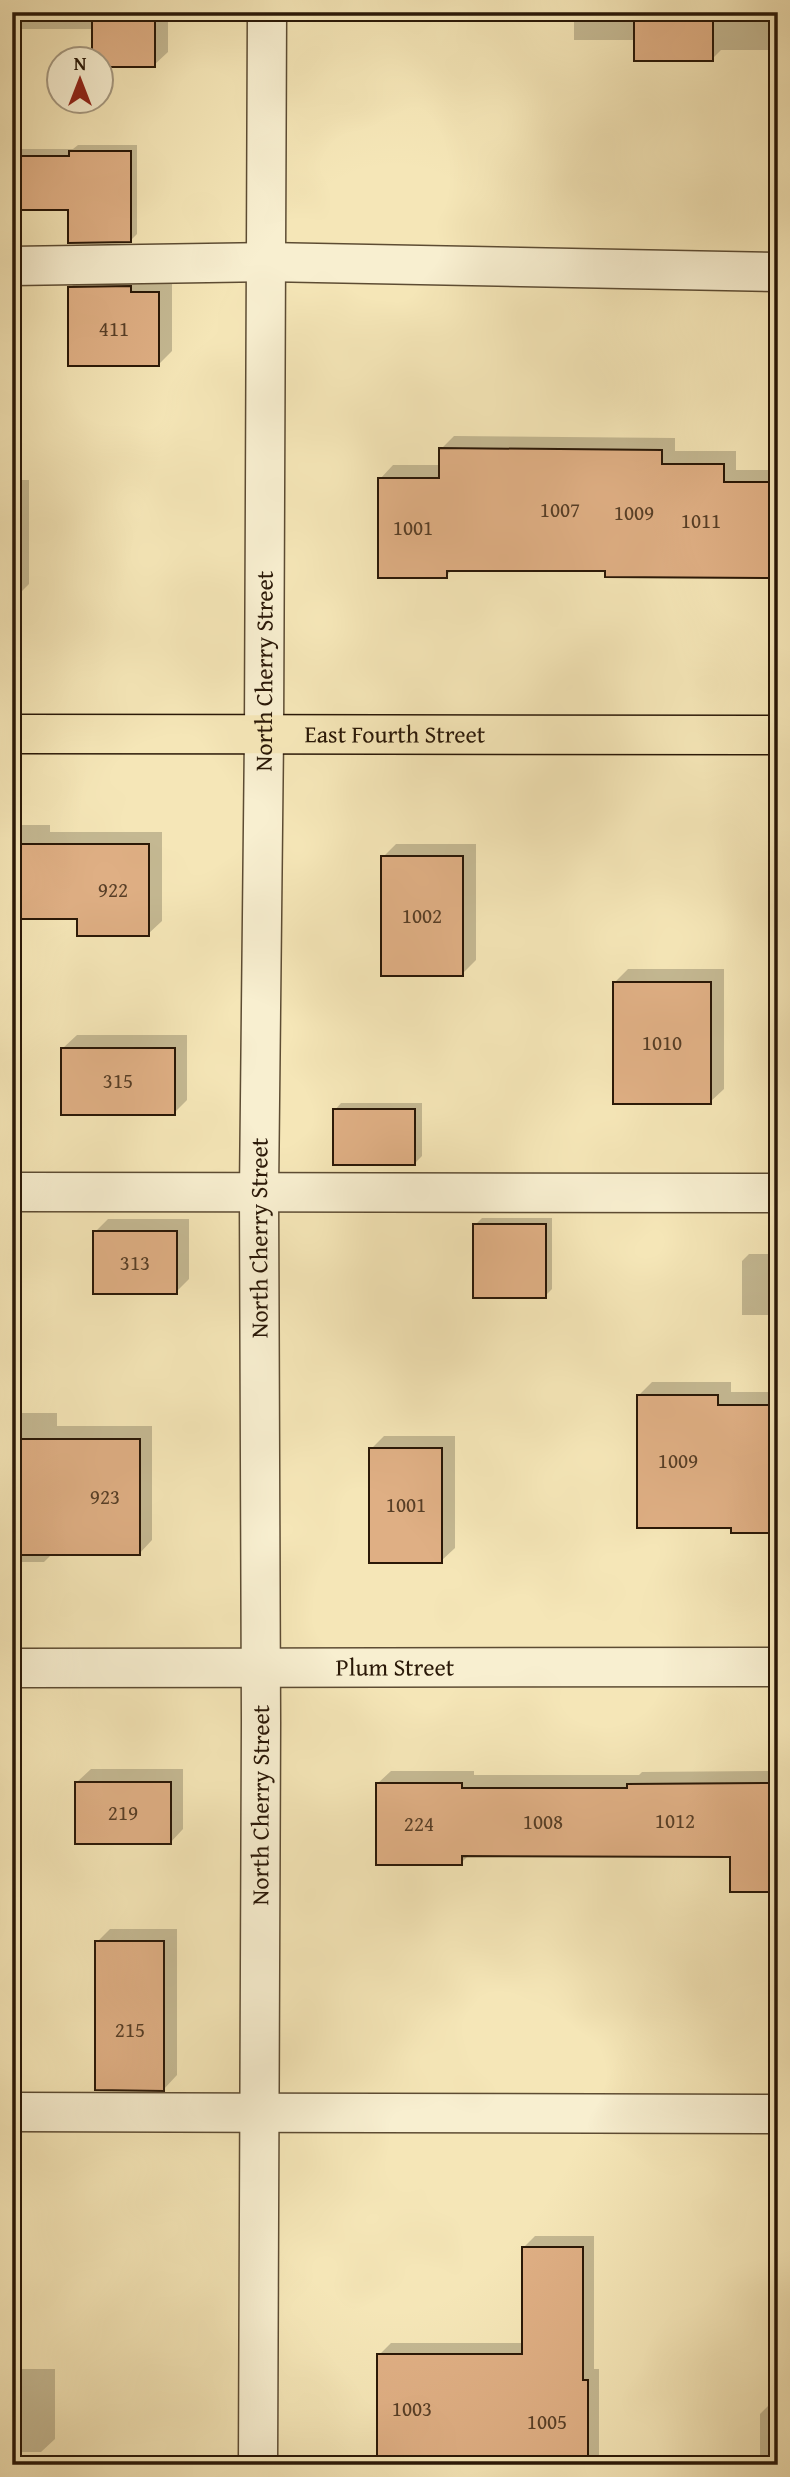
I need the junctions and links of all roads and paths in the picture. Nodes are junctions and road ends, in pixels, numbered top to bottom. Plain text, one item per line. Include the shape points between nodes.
1 (267, 12) edge
2 (266, 262) junction
3 (12, 266) edge
4 (778, 272) edge
5 (12, 734) edge
6 (264, 734) junction
7 (778, 734) edge
8 (12, 1192) edge
9 (259, 1192) junction
10 (778, 1193) edge
11 (778, 1667) edge
12 (12, 1668) edge
13 (261, 1668) junction
14 (12, 2112) edge
15 (259, 2113) junction
16 (778, 2114) edge
17 (258, 2465) edge

1 - 2 street, North Cherry Street
2 - 3 street
2 - 4 street
2 - 6 street, North Cherry Street
5 - 6 main road, East Fourth Street
6 - 7 main road, East Fourth Street
6 - 9 street, North Cherry Street
8 - 9 street
9 - 10 street
9 - 13 street, North Cherry Street
11 - 13 street, Plum Street
12 - 13 street, Plum Street
13 - 15 street, North Cherry Street
14 - 15 street
15 - 16 street
15 - 17 street, North Cherry Street

